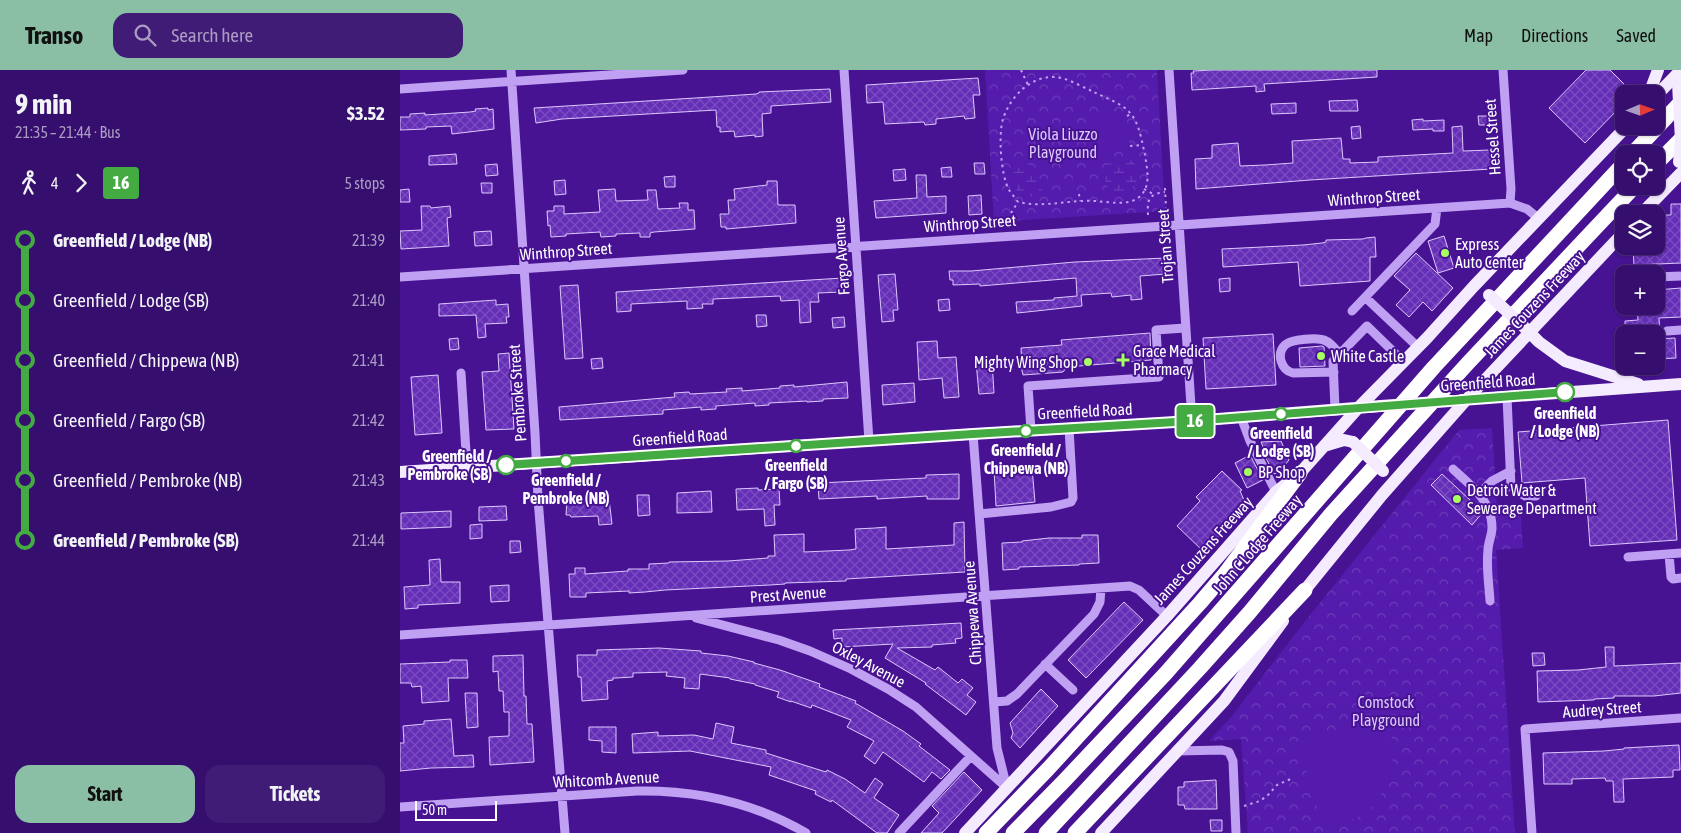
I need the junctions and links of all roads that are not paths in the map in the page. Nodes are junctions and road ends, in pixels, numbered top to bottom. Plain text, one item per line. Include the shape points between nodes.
1 (510, 70) edge
2 (683, 70) edge
3 (844, 70) edge
4 (1169, 70) edge
5 (1503, 70) edge
6 (1658, 70) edge
7 (1679, 74) edge
8 (511, 82) junction
9 (1652, 85) edge
10 (1665, 87) edge
11 (400, 89) edge
12 (1681, 102) edge
13 (1619, 135) edge
14 (1681, 139) edge
15 (1640, 145) edge
16 (1665, 155) edge
17 (1679, 171) edge
18 (1615, 173) edge
19 (1627, 195) edge
20 (1510, 203) junction
21 (1649, 205) edge
22 (1437, 208) junction
23 (1538, 218) junction
24 (1179, 225) junction
25 (1615, 241) edge
26 (856, 247) junction
27 (524, 269) junction
28 (1681, 276) edge
29 (400, 277) edge
30 (1665, 277) edge
31 (1467, 294) junction
32 (1366, 298) junction
33 (1352, 311) dead end
34 (1185, 328) junction
35 (1527, 329) junction
36 (1681, 330) edge
37 (1667, 331) dead end
38 (1418, 347) junction
39 (1340, 354) junction
40 (1404, 362) junction
41 (1334, 372) junction
42 (461, 373) dead end
43 (1681, 384) edge
44 (1645, 386) junction
45 (1507, 397) junction
46 (1466, 400) junction
47 (1359, 407) junction
48 (1335, 409) junction
49 (1241, 417) junction
50 (1192, 421) junction
51 (1069, 428) junction
52 (1031, 430) junction
53 (973, 434) junction
54 (869, 441) junction
55 (1323, 446) junction
56 (536, 463) junction
57 (467, 468) junction
58 (1453, 469) dead end
59 (1510, 471) junction
60 (400, 472) edge
61 (1300, 472) junction
62 (1276, 492) junction
63 (1480, 494) junction
64 (1382, 495) junction
65 (1536, 496) dead end
66 (979, 514) junction
67 (1681, 553) edge
68 (1669, 554) junction
69 (1628, 557) dead end
70 (1681, 578) edge
71 (1101, 588) junction
72 (1305, 590) junction
73 (985, 595) junction
74 (1490, 600) dead end
75 (688, 616) junction
76 (1166, 616) junction
77 (548, 625) junction
78 (400, 635) edge
79 (1045, 664) junction
80 (1073, 690) dead end
81 (994, 702) junction
82 (1681, 718) edge
83 (1178, 751) junction
84 (971, 756) junction
85 (1007, 788) junction
86 (562, 796) junction
87 (400, 807) edge
88 (565, 833) edge
89 (806, 833) edge
90 (899, 833) edge
91 (965, 833) edge
92 (986, 833) edge
93 (1013, 833) edge
94 (1046, 833) edge
95 (1076, 833) edge
96 (1101, 833) edge
97 (1236, 833) edge
98 (1532, 833) edge

1 - 8 street, Pembroke Street
2 - 8 street
3 - 26 street, Fargo Avenue
4 - 24 street, Trojan Street
5 - 20 street, Hessel Street
6 - 9 main road
7 - 10 main road
7 - 17 main road, bridge
8 - 11 street
8 - 27 street, Pembroke Street
12 - 15 highway
13 - 23 main road, James Couzens Freeway
14 - 16 highway
17 - 21 main road
18 - 93 highway, John C Lodge Freeway via 1434,367 1166,672
19 - 94 highway via 1461,371 1331,514 1225,640
20 - 22 street, Winthrop Street
20 - 23 street, Winthrop Street via 1527,209
22 - 24 street, Winthrop Street
22 - 32 street via 1435,224
23 - 31 main road, James Couzens Freeway
24 - 26 street, Winthrop Street
24 - 34 street, Trojan Street
25 - 35 main road, James Couzens Freeway
26 - 27 street, Winthrop Street
26 - 54 street, Fargo Avenue
27 - 29 street, Winthrop Street
27 - 56 street, Pembroke Street
28 - 30 street
31 - 35 main road, bridge via 1480,292 1489,295
31 - 38 main road, James Couzens Freeway
32 - 33 street
32 - 38 street
34 - 50 street, Trojan Street
34 - 52 street via 1156,330 1159,377 1028,386
35 - 44 main road via 1556,356 1572,364
35 - 46 main road, James Couzens Freeway
36 - 37 street
38 - 40 main road, James Couzens Freeway
39 - 40 street via 1367,326
39 - 41 street via 1333,361
39 - 41 street via 1327,341 1320,339 1290,341 1281,351 1281,363 1288,372
40 - 47 main road, James Couzens Freeway
41 - 48 street
42 - 57 street
43 - 44 main road, Greenfield Road
44 - 45 main road, Greenfield Road
45 - 46 main road, Greenfield Road
45 - 59 street
46 - 47 main road, Greenfield Road, bridge
46 - 64 main road, James Couzens Freeway
47 - 48 main road, Greenfield Road
47 - 55 main road, James Couzens Freeway
48 - 49 main road, Greenfield Road
49 - 50 main road, Greenfield Road
49 - 62 street
50 - 51 main road, Greenfield Road
51 - 52 main road, Greenfield Road
51 - 66 street via 1071,502
52 - 53 main road, Greenfield Road
53 - 54 main road, Greenfield Road
53 - 66 street, Chippewa Avenue
54 - 56 main road, Greenfield Road
55 - 61 main road, James Couzens Freeway
55 - 64 main road, bridge via 1344,440 1353,442 1384,471 1386,478
56 - 57 main road, Greenfield Road
56 - 77 street, Pembroke Street
57 - 60 main road, Greenfield Road
58 - 63 street
59 - 63 street via 1492,481
59 - 65 street via 1511,487 1525,496
61 - 62 main road, James Couzens Freeway
61 - 92 highway via 1200,604
62 - 76 main road, James Couzens Freeway
63 - 74 street via 1491,516 1488,551
64 - 72 main road, James Couzens Freeway
66 - 73 street, Chippewa Avenue
67 - 68 street
68 - 69 street
68 - 70 street via 1671,577
71 - 73 street, Prest Avenue
71 - 76 street, Prest Avenue via 1135,588
71 - 79 street via 1100,602 1094,614
72 - 83 main road, James Couzens Freeway via 1224,701
72 - 95 highway
73 - 75 street, Prest Avenue
73 - 81 street, Chippewa Avenue
75 - 77 street, Prest Avenue
75 - 84 street, Oxley Avenue via 779,640 851,669 916,707
76 - 85 main road, James Couzens Freeway
77 - 78 street, Prest Avenue
77 - 86 street, Pembroke Street
79 - 80 street
79 - 81 street via 1017,694 1007,701
81 - 85 street, Chippewa Avenue via 997,748
82 - 98 street, Audrey Street via 1525,729
83 - 96 main road, James Couzens Freeway
83 - 97 street via 1229,752 1233,761
84 - 85 street, Oxley Avenue
84 - 90 street
85 - 91 main road, James Couzens Freeway
86 - 87 street, Whitcomb Avenue
86 - 88 street, Pembroke Street
86 - 89 street, Whitcomb Avenue via 662,790 694,793 750,807

